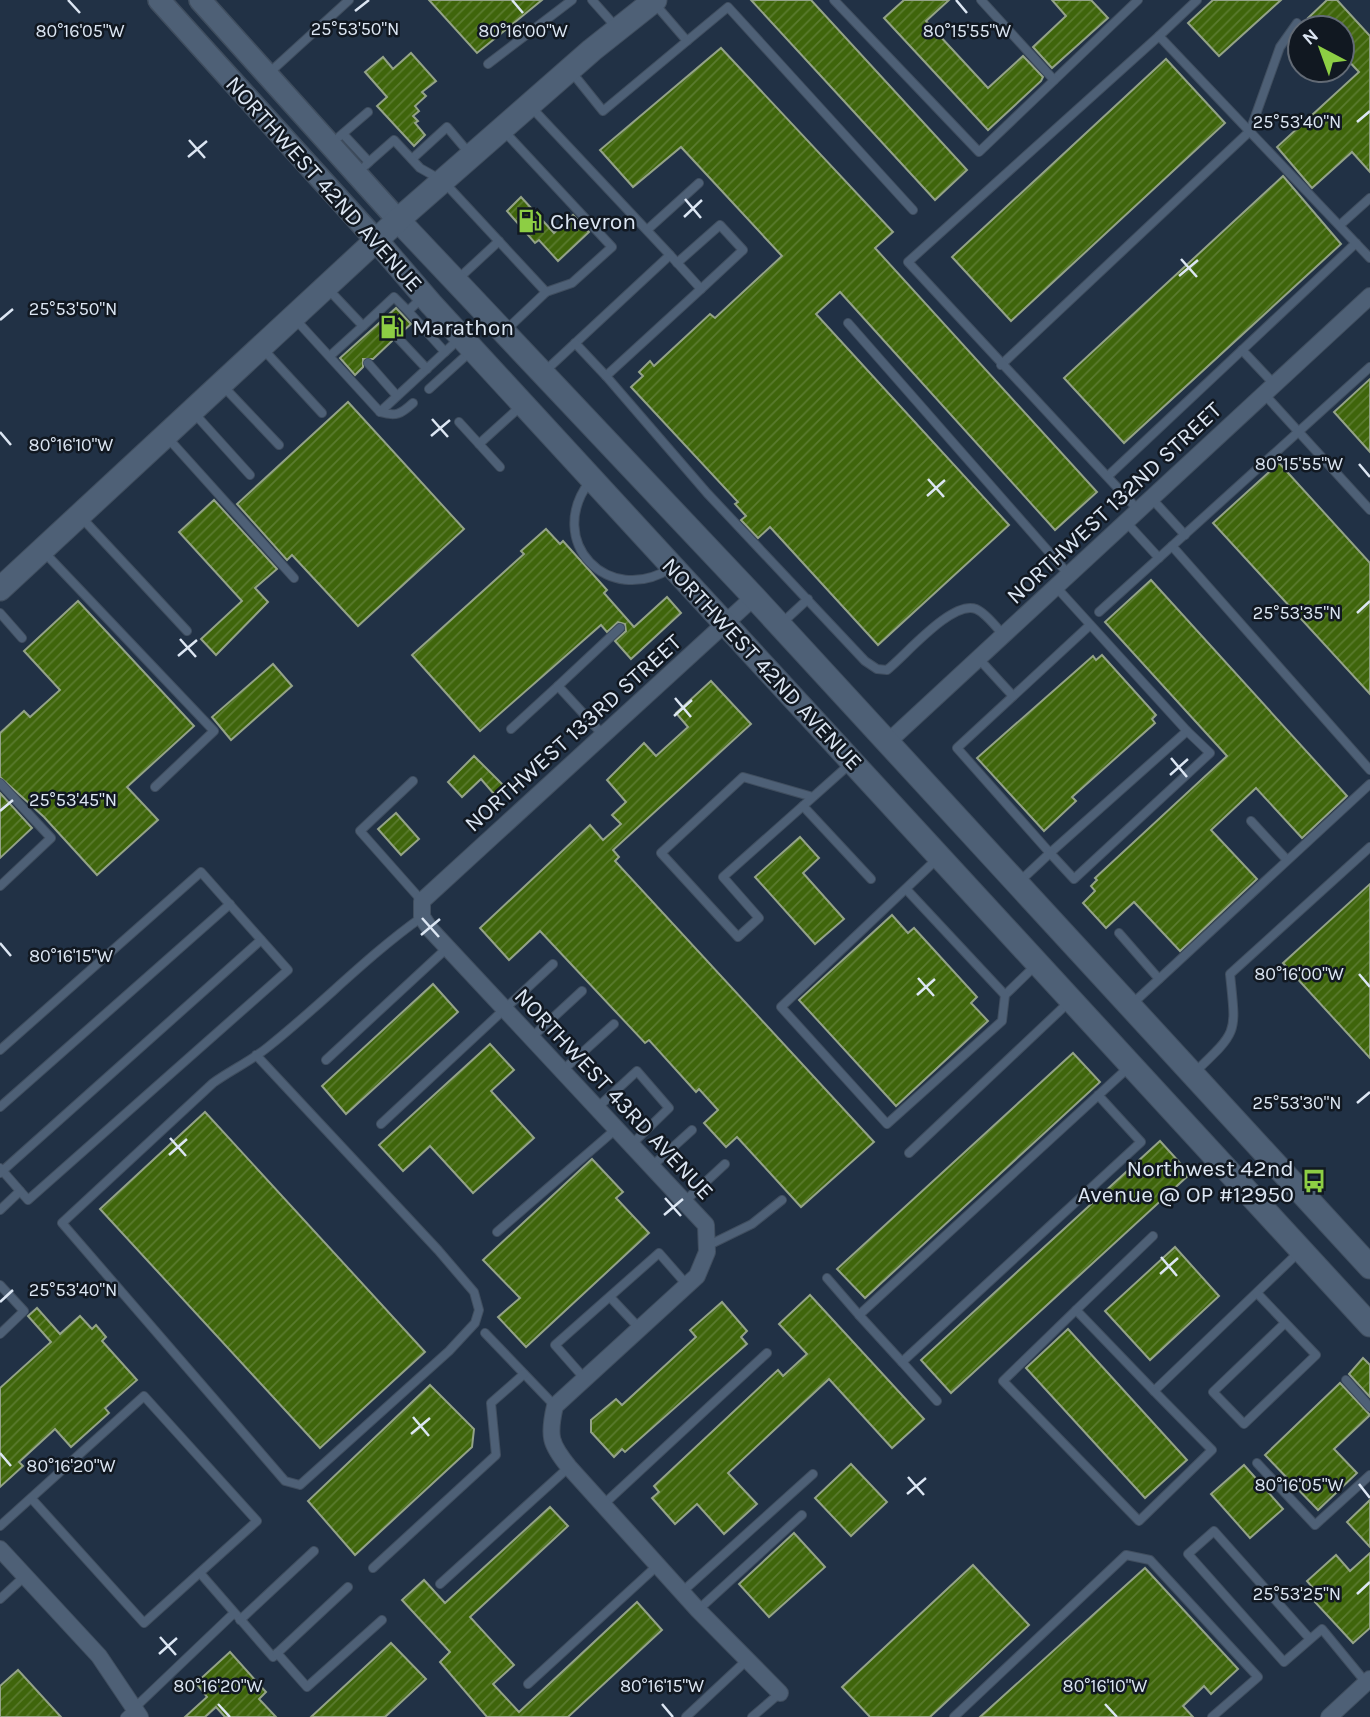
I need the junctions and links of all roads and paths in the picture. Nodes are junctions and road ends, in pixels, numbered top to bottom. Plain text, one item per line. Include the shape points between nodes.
1 (159, 0) edge
2 (200, 0) edge
3 (349, 0) edge
4 (572, 0) edge
5 (592, 0) edge
6 (834, 0) edge
7 (981, 0) edge
8 (1138, 0) edge
9 (1197, 0) edge
10 (654, 1) edge
11 (1127, 4) edge
12 (618, 29) junction
13 (1159, 36) junction
14 (1286, 39) edge
15 (687, 41) junction
16 (488, 64) dead end
17 (570, 69) junction
18 (267, 75) junction
19 (1054, 80) junction
20 (529, 104) junction
21 (368, 112) dead end
22 (502, 128) junction
23 (1250, 131) junction
24 (337, 140) junction
25 (472, 155) junction
26 (412, 159) junction
27 (363, 167) junction
28 (443, 181) junction
29 (699, 183) dead end
30 (1370, 198) edge
31 (913, 210) dead end
32 (398, 220) junction
33 (1340, 225) junction
34 (646, 230) junction
35 (376, 240) junction
36 (499, 241) junction
37 (1356, 243) junction
38 (670, 255) junction
39 (1370, 258) edge
40 (677, 263) junction
41 (456, 281) junction
42 (326, 286) junction
43 (701, 289) junction
44 (545, 292) junction
45 (1370, 296) edge
46 (416, 304) junction
47 (293, 317) junction
48 (848, 323) dead end
49 (363, 326) junction
50 (504, 332) junction
51 (397, 337) dead end
52 (575, 343) junction
53 (460, 346) junction
54 (261, 347) junction
55 (1241, 350) junction
56 (330, 356) junction
57 (368, 363) dead end
58 (1001, 365) junction
59 (1370, 367) edge
60 (427, 369) junction
61 (543, 373) junction
62 (606, 376) junction
63 (221, 384) junction
64 (429, 389) dead end
65 (1270, 390) junction
66 (397, 396) junction
67 (414, 403) dead end
68 (523, 404) junction
69 (192, 411) junction
70 (380, 412) junction
71 (322, 413) dead end
72 (458, 422) dead end
73 (1299, 433) junction
74 (166, 435) junction
75 (479, 444) junction
76 (279, 445) dead end
77 (500, 467) dead end
78 (250, 475) dead end
79 (1108, 476) junction
80 (592, 479) junction
81 (1153, 500) junction
82 (1370, 510) edge
83 (1140, 512) junction
84 (79, 515) junction
85 (1127, 523) junction
86 (1185, 535) junction
87 (1172, 546) junction
88 (42, 550) junction
89 (1159, 558) junction
90 (673, 566) junction
91 (1070, 576) junction
92 (294, 578) dead end
93 (1057, 588) junction
94 (0, 589) edge
95 (754, 597) junction
96 (808, 598) junction
97 (1099, 612) dead end
98 (0, 613) edge
99 (726, 624) junction
100 (780, 625) junction
101 (1090, 625) junction
102 (620, 628) dead end
103 (187, 631) dead end
104 (1004, 636) junction
105 (22, 638) dead end
106 (979, 659) junction
107 (558, 686) junction
108 (1013, 696) junction
109 (511, 729) dead end
110 (1187, 731) junction
111 (604, 736) junction
112 (888, 742) junction
113 (855, 765) junction
114 (1370, 770) edge
115 (413, 781) dead end
116 (0, 783) edge
117 (1370, 784) edge
118 (155, 787) dead end
119 (813, 797) junction
120 (803, 806) junction
121 (1251, 821) dead end
122 (1370, 847) edge
123 (1050, 853) junction
124 (939, 857) junction
125 (1287, 860) junction
126 (870, 880) dead end
127 (1018, 884) junction
128 (0, 886) edge
129 (906, 889) junction
130 (230, 904) junction
131 (422, 909) junction
132 (1119, 933) dead end
133 (261, 940) junction
134 (447, 948) junction
135 (553, 964) dead end
136 (1038, 964) junction
137 (1159, 979) junction
138 (582, 991) dead end
139 (1005, 995) junction
140 (1071, 1000) junction
141 (1130, 1006) junction
142 (505, 1010) junction
143 (614, 1024) dead end
144 (531, 1038) junction
145 (0, 1050) edge
146 (256, 1055) junction
147 (326, 1060) dead end
148 (1131, 1065) junction
149 (562, 1072) junction
150 (1193, 1074) junction
151 (1098, 1095) junction
152 (0, 1107) edge
153 (597, 1108) junction
154 (381, 1125) dead end
155 (616, 1129) junction
156 (692, 1130) dead end
157 (631, 1145) junction
158 (909, 1153) dead end
159 (725, 1164) dead end
160 (652, 1167) junction
161 (1, 1171) edge
162 (20, 1191) junction
163 (782, 1200) dead end
164 (684, 1202) junction
165 (0, 1210) edge
166 (1329, 1222) junction
167 (497, 1232) dead end
168 (1153, 1236) dead end
169 (707, 1246) junction
170 (1301, 1250) junction
171 (1370, 1267) edge
172 (827, 1278) dead end
173 (0, 1285) edge
174 (687, 1285) junction
175 (1256, 1293) junction
176 (610, 1297) junction
177 (1076, 1310) junction
178 (859, 1315) junction
179 (1285, 1323) junction
180 (1370, 1325) edge
181 (639, 1329) junction
182 (485, 1333) dead end
183 (0, 1334) edge
184 (767, 1353) dead end
185 (902, 1362) junction
186 (524, 1374) junction
187 (585, 1379) junction
188 (1346, 1380) dead end
189 (1154, 1391) junction
190 (937, 1401) dead end
191 (555, 1406) junction
192 (1370, 1407) edge
193 (1258, 1463) dead end
194 (569, 1467) junction
195 (813, 1474) dead end
196 (1370, 1475) edge
197 (31, 1498) junction
198 (604, 1504) junction
199 (802, 1515) dead end
200 (0, 1526) edge
201 (0, 1549) edge
202 (314, 1551) dead end
203 (658, 1564) junction
204 (373, 1568) dead end
205 (200, 1573) junction
206 (25, 1576) junction
207 (440, 1584) dead end
208 (348, 1587) dead end
209 (682, 1592) junction
210 (0, 1598) edge
211 (698, 1610) junction
212 (237, 1616) junction
213 (382, 1620) dead end
214 (1310, 1639) junction
215 (277, 1653) junction
216 (747, 1660) junction
217 (1369, 1683) edge
218 (528, 1684) dead end
219 (780, 1693) joint
220 (134, 1714) edge
221 (686, 1717) edge
222 (752, 1717) edge
223 (954, 1717) edge
224 (1212, 1717) edge
225 (1329, 1717) edge

1 - 35 street, NORTHWEST 42ND AVENUE
2 - 18 street, NORTHWEST 42ND AVENUE
3 - 18 lane
4 - 16 lane
5 - 12 lane
6 - 19 lane via 979,152
7 - 19 lane
8 - 11 lane
9 - 13 lane
10 - 12 main road
10 - 15 lane
11 - 19 lane
12 - 17 main road
13 - 23 lane
13 - 58 lane via 908,262
14 - 23 lane
15 - 17 lane via 603,111
15 - 31 lane via 728,7
17 - 20 main road
18 - 24 street, NORTHWEST 42ND AVENUE
20 - 22 main road
20 - 34 lane
21 - 24 lane
22 - 25 main road
22 - 44 lane via 612,247 572,283
23 - 33 lane
23 - 58 lane
24 - 27 street, NORTHWEST 42ND AVENUE
25 - 26 lane via 447,127
25 - 28 main road
26 - 27 lane via 394,140
26 - 28 lane
27 - 32 street, NORTHWEST 42ND AVENUE
28 - 32 main road
28 - 36 lane
29 - 34 lane
30 - 33 lane
32 - 35 main road
32 - 41 main road, NORTHWEST 42ND AVENUE
33 - 37 lane
34 - 38 lane
35 - 42 main road
35 - 46 main road, NORTHWEST 42ND AVENUE
36 - 41 lane
36 - 44 lane
37 - 39 lane
37 - 55 lane
38 - 40 lane
38 - 52 lane
40 - 43 lane
40 - 43 lane via 720,225 743,250
41 - 50 main road, NORTHWEST 42ND AVENUE
42 - 47 main road
42 - 49 lane
43 - 62 lane
44 - 50 lane
45 - 65 street, NORTHWEST 132ND STREET
46 - 49 lane via 394,297 379,317
46 - 53 main road, NORTHWEST 42ND AVENUE
47 - 54 main road
47 - 56 lane
48 - 91 lane
49 - 56 lane via 349,344
50 - 61 main road, NORTHWEST 42ND AVENUE
51 - 60 lane
52 - 61 lane
52 - 62 lane
53 - 60 lane
53 - 64 lane
53 - 68 main road, NORTHWEST 42ND AVENUE
54 - 63 main road
54 - 71 lane
55 - 65 lane
55 - 79 lane
56 - 70 lane
57 - 66 lane
58 - 79 lane
59 - 73 lane
60 - 66 lane
61 - 95 main road, NORTHWEST 42ND AVENUE
62 - 96 lane via 707,493
63 - 69 main road
63 - 76 lane
65 - 73 lane
65 - 81 street, NORTHWEST 132ND STREET
66 - 70 lane
67 - 70 lane via 393,416
68 - 75 lane
68 - 80 main road, NORTHWEST 42ND AVENUE
69 - 74 main road
69 - 78 lane
72 - 75 lane
73 - 82 lane
73 - 86 lane
74 - 84 main road
74 - 92 lane
75 - 77 lane
79 - 83 lane
80 - 90 main road, NORTHWEST 42ND AVENUE
80 - 90 lane via 578,502 574,529 589,562 612,577 639,581
81 - 83 street, NORTHWEST 132ND STREET
81 - 86 lane
83 - 85 street, NORTHWEST 132ND STREET
84 - 88 main road
84 - 103 lane
85 - 89 lane
85 - 91 street, NORTHWEST 132ND STREET
86 - 87 lane
87 - 89 lane
87 - 114 lane
88 - 94 main road
88 - 118 lane via 214,731
89 - 97 lane
90 - 99 main road, NORTHWEST 42ND AVENUE
91 - 93 street, NORTHWEST 132ND STREET
93 - 101 lane
93 - 104 street, NORTHWEST 132ND STREET
95 - 99 street, NORTHWEST 133RD STREET
95 - 100 main road, NORTHWEST 42ND AVENUE
96 - 100 lane
96 - 104 lane via 877,669 887,670 948,615 964,608 977,609
98 - 105 lane
99 - 111 street, NORTHWEST 133RD STREET
99 - 113 main road, NORTHWEST 42ND AVENUE
100 - 112 main road, NORTHWEST 42ND AVENUE
101 - 108 lane
101 - 110 lane
102 - 107 lane
104 - 106 street, NORTHWEST 132ND STREET
106 - 108 lane
106 - 112 street, NORTHWEST 132ND STREET
107 - 109 lane
107 - 111 lane
108 - 123 lane via 957,748
110 - 123 lane
110 - 123 lane via 1210,753 1074,879
111 - 131 street, NORTHWEST 133RD STREET
112 - 113 main road
112 - 127 main road, NORTHWEST 42ND AVENUE
113 - 119 lane
113 - 124 main road, NORTHWEST 42ND AVENUE
115 - 131 lane via 360,831
116 - 128 lane via 51,838
117 - 125 lane
119 - 120 lane
119 - 120 lane via 743,777 661,853 738,937 759,918 723,877
120 - 126 lane
121 - 125 lane
122 - 150 lane via 1230,974 1234,1010 1230,1037
123 - 127 lane
124 - 129 lane
124 - 136 main road, NORTHWEST 42ND AVENUE
125 - 137 lane
127 - 141 main road, NORTHWEST 42ND AVENUE
129 - 139 lane
129 - 139 lane via 781,1007 887,1124 1002,1021
130 - 133 lane
130 - 145 lane via 201,872
130 - 152 lane
131 - 134 street, NORTHWEST 43RD AVENUE
131 - 146 lane
132 - 137 lane
133 - 161 lane
133 - 162 lane via 288,970 28,1200
134 - 142 street, NORTHWEST 43RD AVENUE
134 - 147 lane
135 - 142 lane
136 - 139 lane
136 - 140 main road, NORTHWEST 42ND AVENUE
137 - 141 lane
138 - 144 lane
140 - 148 main road, NORTHWEST 42ND AVENUE
140 - 158 lane
141 - 150 main road, NORTHWEST 42ND AVENUE
142 - 144 street, NORTHWEST 43RD AVENUE
142 - 154 lane
143 - 149 lane
144 - 149 street, NORTHWEST 43RD AVENUE
146 - 146 lane via 213,1083 62,1223 285,1481 300,1485 449,1350 475,1323 479,1310 474,1292 438,1250
148 - 151 lane
148 - 170 main road, NORTHWEST 42ND AVENUE
149 - 153 street, NORTHWEST 43RD AVENUE
150 - 166 main road, NORTHWEST 42ND AVENUE
151 - 178 lane
151 - 185 lane via 1142,1142
153 - 155 street, NORTHWEST 43RD AVENUE
153 - 157 lane via 637,1071 669,1108
155 - 157 street, NORTHWEST 43RD AVENUE
155 - 167 lane
156 - 160 lane
157 - 160 street, NORTHWEST 43RD AVENUE
159 - 164 lane
160 - 164 street, NORTHWEST 43RD AVENUE
161 - 162 lane
162 - 165 lane
163 - 169 lane via 752,1224
164 - 169 street, NORTHWEST 43RD AVENUE via 706,1225
166 - 170 main road
166 - 171 main road, NORTHWEST 42ND AVENUE
168 - 177 lane
169 - 174 street via 696,1276
170 - 175 lane
170 - 180 main road, NORTHWEST 42ND AVENUE
172 - 178 lane
173 - 183 lane via 24,1311
174 - 176 lane via 659,1253
174 - 181 street
175 - 179 lane
175 - 189 lane
176 - 181 lane
176 - 187 lane via 555,1345
177 - 189 lane
177 - 189 lane via 1003,1381 1139,1521 1212,1451
178 - 185 lane
179 - 179 lane via 1317,1355 1244,1424 1213,1392
181 - 187 street
182 - 186 lane
184 - 198 lane
185 - 190 lane
186 - 191 lane
186 - 204 lane via 491,1403 496,1454
187 - 191 street
188 - 192 lane
191 - 194 street via 550,1427 553,1447
193 - 196 lane via 1315,1525
194 - 198 street
194 - 207 lane
195 - 209 lane
197 - 200 lane
197 - 205 lane via 144,1623
197 - 205 lane via 144,1396 257,1521
198 - 203 street
199 - 211 lane
201 - 206 street
202 - 212 lane
203 - 209 street
203 - 218 lane
205 - 212 lane
206 - 210 lane
206 - 220 street via 99,1656
208 - 215 lane
209 - 211 street
211 - 216 street
212 - 215 lane via 273,1657
212 - 220 lane
213 - 215 lane via 307,1687
214 - 214 lane via 1284,1662 1188,1554 1214,1531
214 - 217 lane via 1322,1629
216 - 219 street
216 - 221 lane
217 - 225 street
219 - 222 lane
223 - 224 lane via 1126,1555 1150,1560 1258,1677

